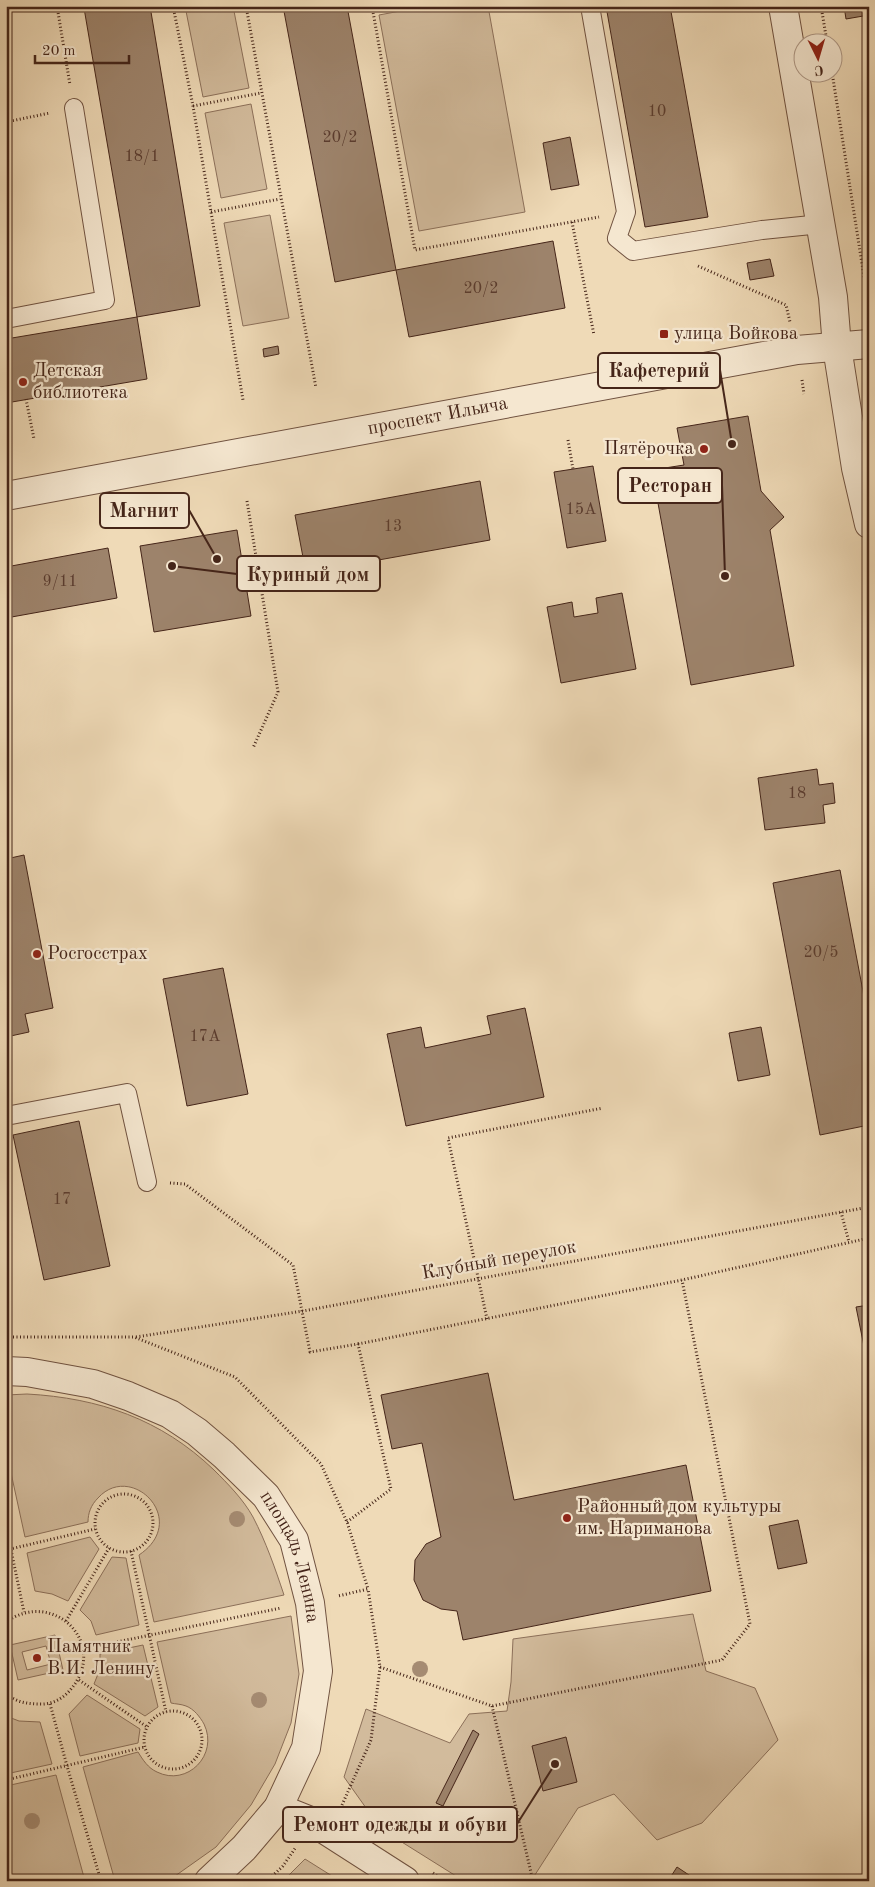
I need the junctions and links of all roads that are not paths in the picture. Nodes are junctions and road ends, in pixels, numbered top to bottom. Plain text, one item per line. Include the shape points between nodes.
1 (590, 6) edge
2 (783, 6) edge
3 (74, 108) road end
4 (821, 224) junction
5 (6, 319) edge
6 (869, 344) edge
7 (837, 347) junction
8 (6, 496) edge
9 (869, 524) edge
10 (6, 1116) edge
11 (147, 1182) road end
12 (6, 1371) edge
13 (278, 1808) junction
14 (209, 1881) edge
15 (405, 1881) edge

1 - 4 lane via 626,212 617,238 633,251
2 - 4 street
3 - 5 lane via 105,300
4 - 7 street
6 - 7 street, проспект Ильича
7 - 8 street, проспект Ильича via 797,350
7 - 9 street via 856,468
10 - 11 lane via 127,1093
12 - 13 street, площадь Ленина via 93,1384 170,1414 224,1455 266,1496 294,1540 310,1603 318,1671 306,1748
13 - 14 street, площадь Ленина via 244,1848
13 - 15 street via 313,1822

